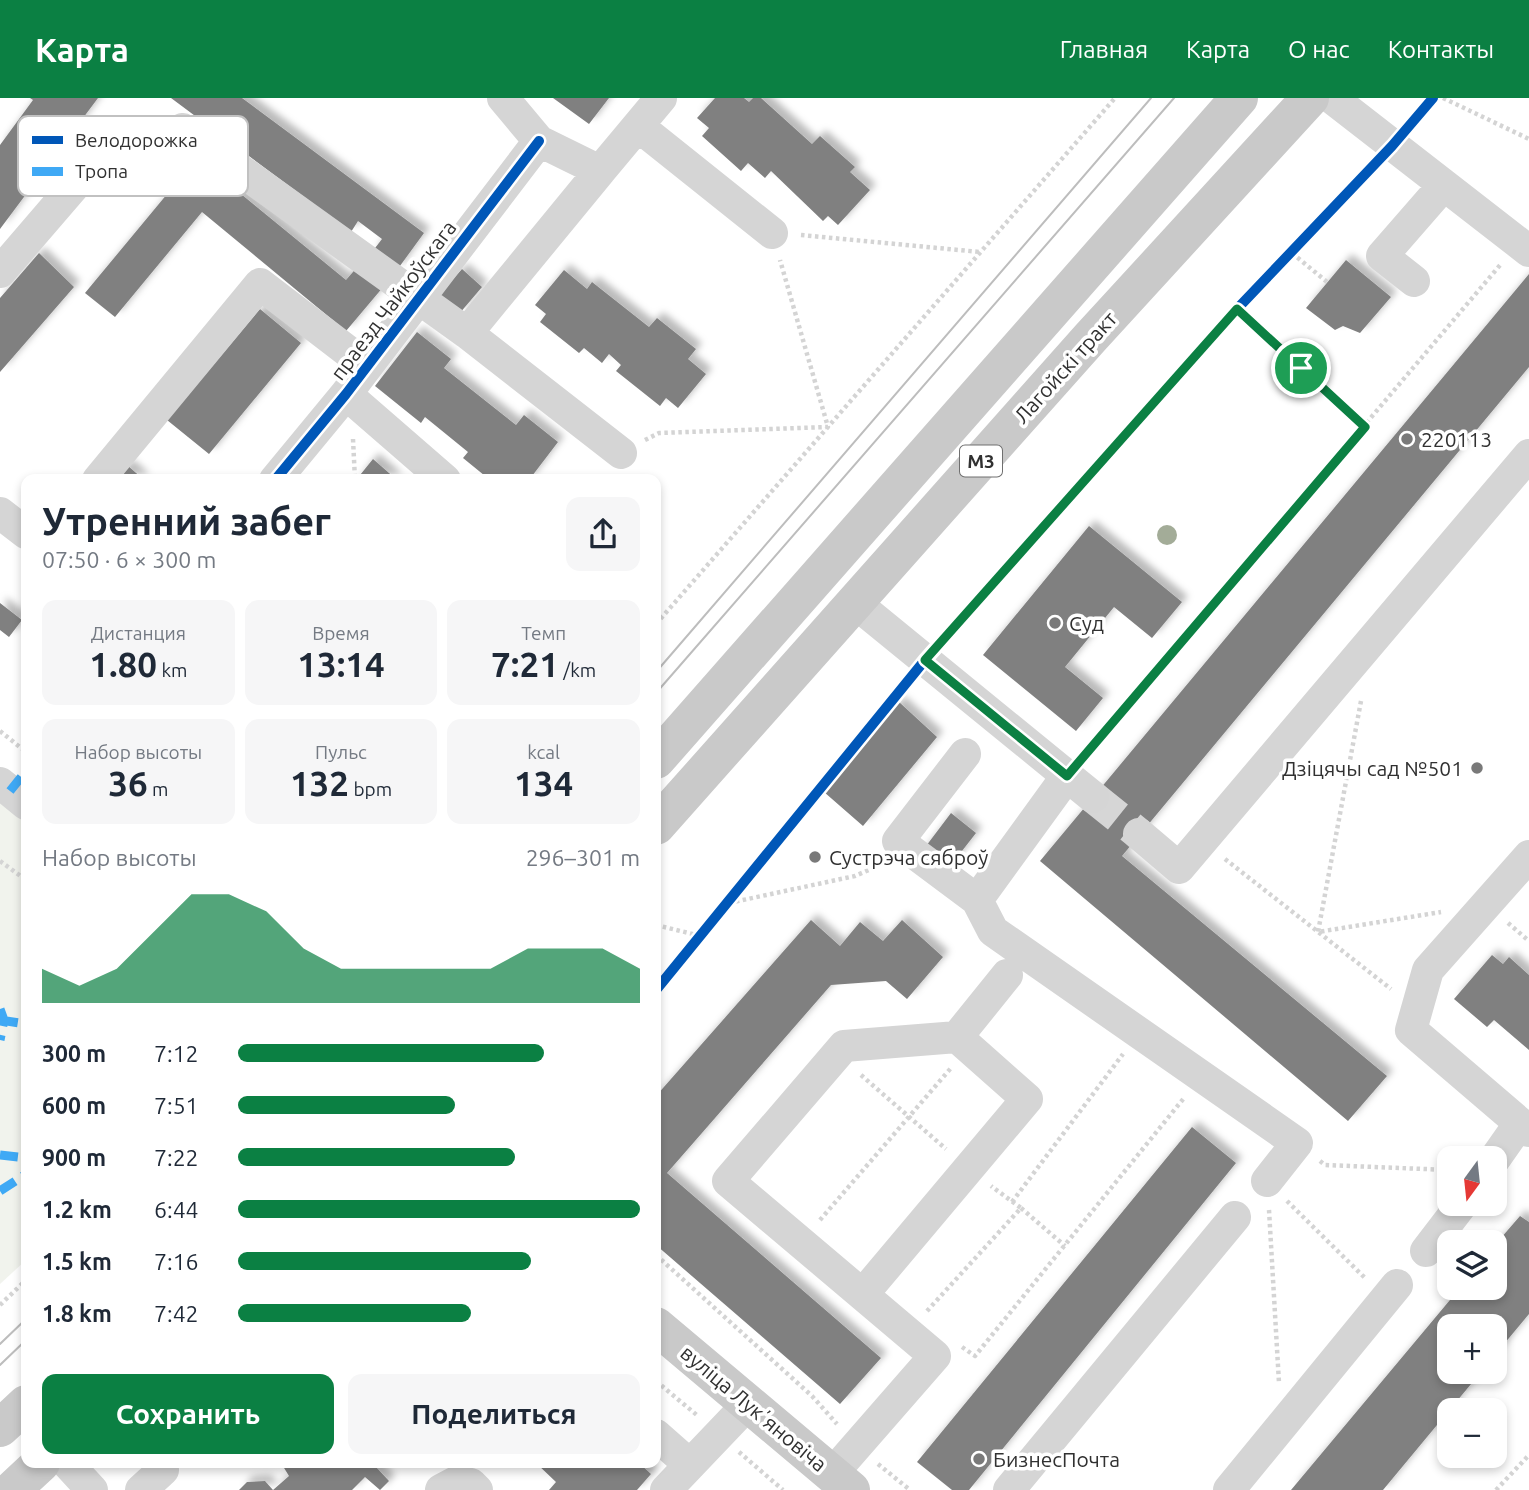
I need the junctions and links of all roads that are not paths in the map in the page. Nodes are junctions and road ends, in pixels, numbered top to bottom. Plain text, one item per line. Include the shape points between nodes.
1 (503, 98) edge
2 (661, 98) edge
3 (1239, 98) edge
4 (1310, 98) edge
5 (1332, 98) edge
6 (638, 126) junction
7 (539, 141) junction
8 (600, 171) junction
9 (248, 175) edge
10 (1443, 186) junction
11 (65, 196) edge
12 (772, 233) road end
13 (1524, 247) edge
14 (0, 272) edge
15 (1414, 281) dead end
16 (419, 298) junction
17 (467, 333) junction
18 (367, 366) junction
19 (346, 394) junction
20 (621, 453) road end
21 (1529, 456) edge
22 (103, 474) edge
23 (280, 474) edge
24 (438, 474) edge
25 (0, 513) edge
26 (21, 529) edge
27 (854, 602) junction
28 (661, 754) edge
29 (965, 754) dead end
30 (1067, 776) junction
31 (1093, 797) tunnel mouth
32 (661, 820) edge
33 (1139, 834) tunnel mouth
34 (1529, 856) edge
35 (977, 900) junction
36 (1007, 975) dead end
37 (963, 1042) junction
38 (1524, 1127) edge
39 (1507, 1146) edge
40 (1267, 1181) road end
41 (1453, 1216) edge
42 (1235, 1217) dead end
43 (1426, 1251) dead end
44 (1391, 1292) road end
45 (863, 1294) junction
46 (661, 1330) edge
47 (748, 1404) junction
48 (21, 1409) edge
49 (0, 1428) edge
50 (661, 1439) edge
51 (690, 1465) junction
52 (36, 1468) edge
53 (72, 1468) edge
54 (163, 1468) edge
55 (842, 1482) edge
56 (12, 1490) edge
57 (92, 1490) edge
58 (141, 1490) edge
59 (441, 1490) edge
60 (477, 1490) edge
61 (666, 1490) edge
62 (1009, 1490) edge
63 (1229, 1490) edge

1 - 7 street
2 - 6 street
3 - 28 main road, М3
4 - 27 main road, Лагойскі тракт / М3
5 - 10 street
6 - 8 street
6 - 12 street
7 - 8 street
7 - 16 street, праезд Чайкоўскага
8 - 17 street
9 - 16 street
10 - 13 street
10 - 15 street via 1382,256
11 - 14 street
16 - 17 street
16 - 18 street, праезд Чайкоўскага
17 - 20 street
18 - 19 street, праезд Чайкоўскага
18 - 22 street via 260,284
19 - 23 street, праезд Чайкоўскага
19 - 24 street
21 - 33 street via 1179,868
25 - 26 street
27 - 30 street
27 - 32 main road, Лагойскі тракт / М3
29 - 35 street via 898,841
30 - 31 street
30 - 35 street
34 - 38 street via 1428,970 1411,1030
35 - 40 street via 993,931 1297,1143
36 - 37 street
37 - 45 street via 1027,1099
37 - 45 street via 844,1046 728,1181
38 - 39 street
41 - 43 street
42 - 62 street
44 - 63 street
45 - 55 street via 935,1356
46 - 47 main road, вуліца Лукʼяновіча
47 - 51 street
47 - 55 main road, вуліца Лукʼяновіча
48 - 49 main road
50 - 51 street
51 - 61 street
52 - 56 main road
53 - 57 street
54 - 58 street
59 - 60 street via 458,1481 471,1483

